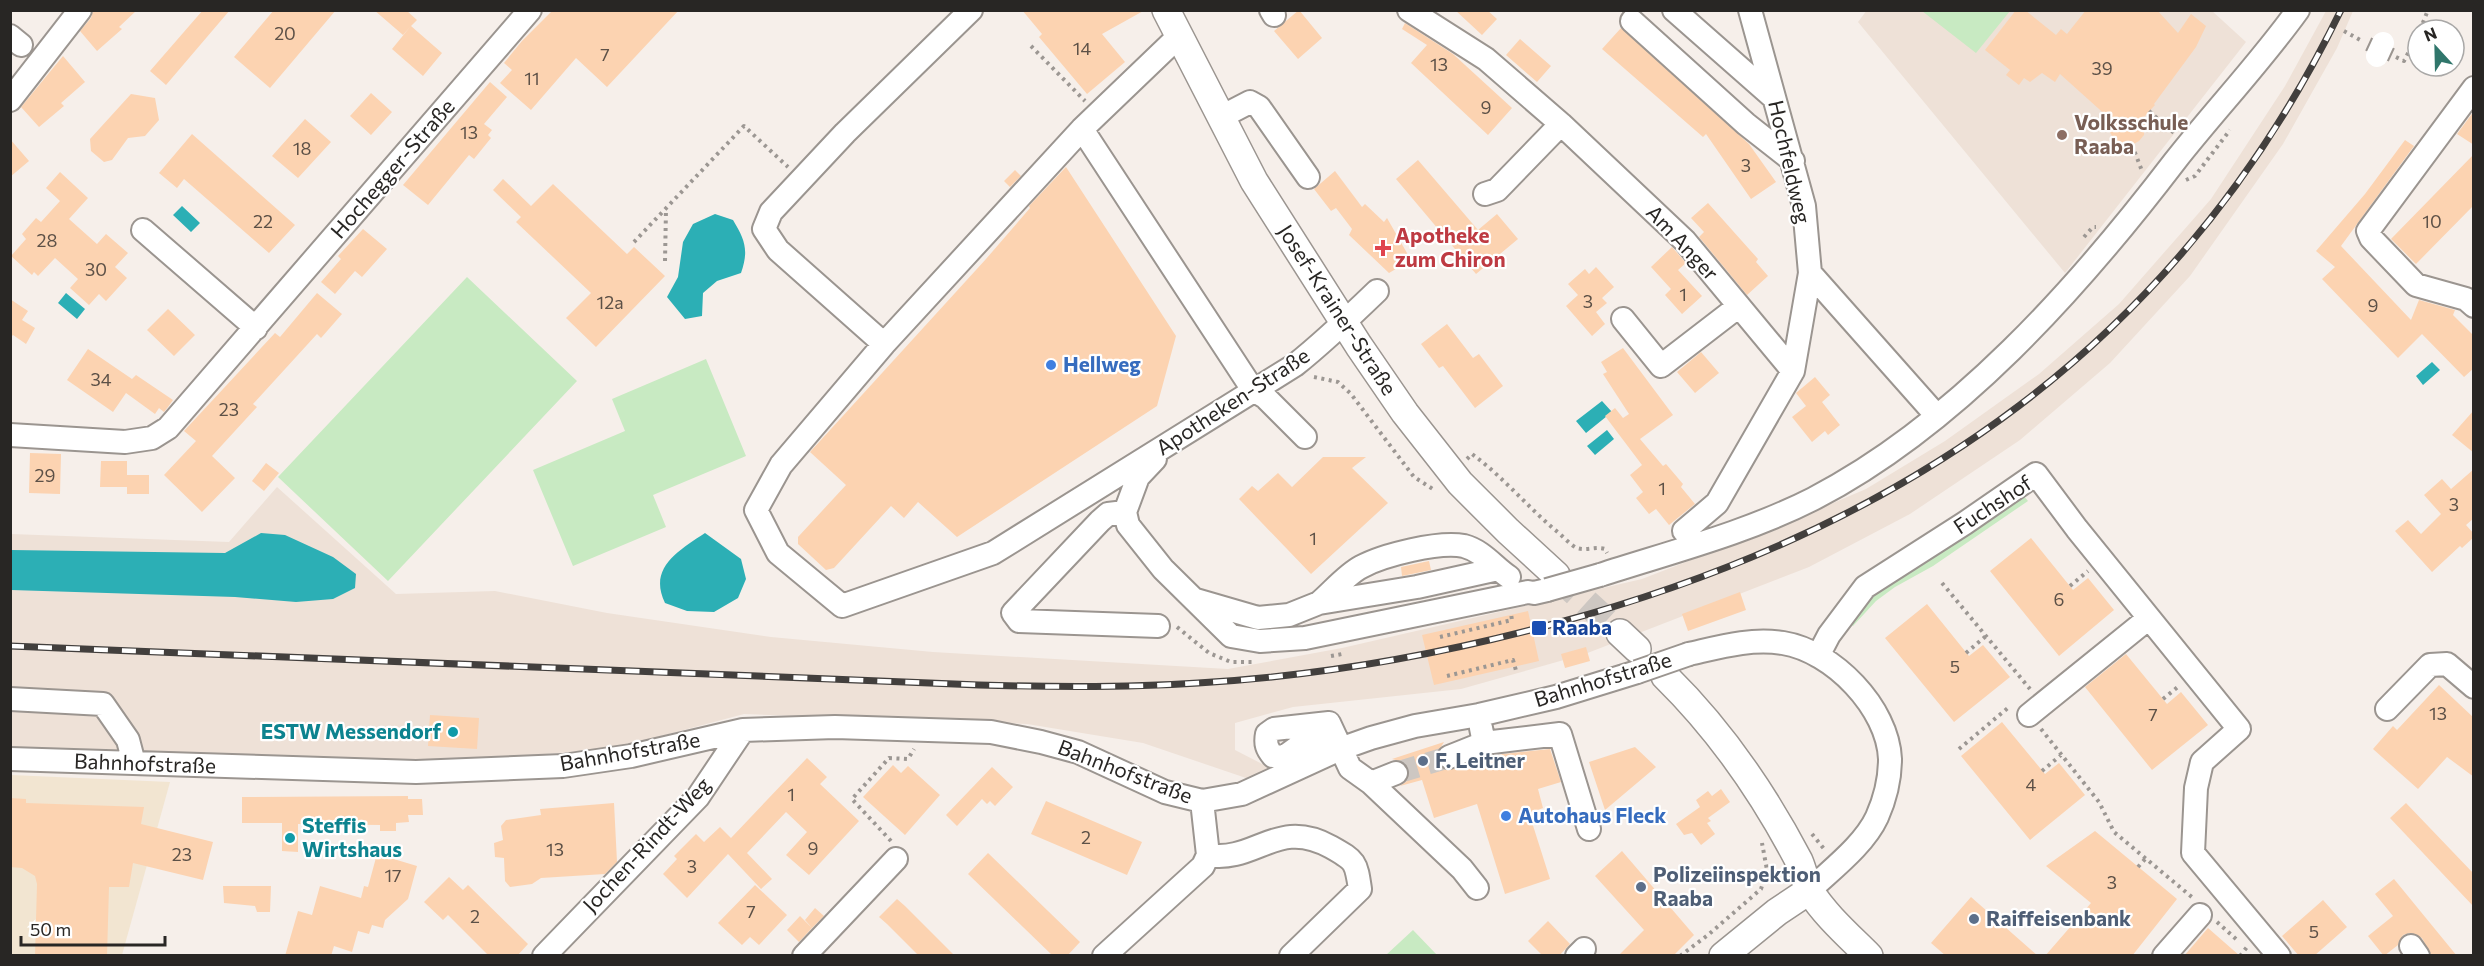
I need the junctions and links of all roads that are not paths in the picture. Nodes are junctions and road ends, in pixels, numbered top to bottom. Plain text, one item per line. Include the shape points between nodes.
1 (80, 10) edge
2 (530, 10) edge
3 (971, 10) edge
4 (1409, 10) edge
5 (1674, 10) edge
6 (1750, 10) edge
7 (2298, 10) edge
8 (1168, 11) edge
9 (1632, 21) dead end
10 (1179, 36) junction
11 (2474, 88) edge
12 (1774, 98) junction
13 (10, 100) edge
14 (1221, 117) junction
15 (1090, 122) junction
16 (1561, 124) junction
17 (1793, 161) junction
18 (1308, 177) dead end
19 (1485, 194) dead end
20 (143, 230) dead end
21 (1810, 273) junction
22 (1377, 291) dead end
23 (1739, 306) junction
24 (2474, 306) edge
25 (1623, 319) dead end
26 (1344, 324) junction
27 (256, 328) junction
28 (884, 344) junction
29 (1793, 371) junction
30 (1253, 390) junction
31 (1936, 415) junction
32 (10, 435) edge
33 (1305, 437) dead end
34 (1171, 443) junction
35 (1125, 512) junction
36 (1684, 531) dead end
37 (1498, 570) junction
38 (1534, 588) junction
39 (1191, 599) junction
40 (1319, 603) junction
41 (1471, 604) junction
42 (2150, 618) junction
43 (1158, 626) dead end
44 (1330, 634) junction
45 (1818, 656) junction
46 (1665, 676) dead end
47 (2474, 687) edge
48 (10, 699) edge
49 (2023, 708) road end
50 (2388, 708) dead end
51 (1479, 715) junction
52 (743, 730) junction
53 (1337, 742) junction
54 (1484, 744) junction
55 (1449, 757) tunnel mouth
56 (10, 759) edge
57 (134, 763) junction
58 (1396, 773) tunnel mouth
59 (1371, 783) junction
60 (1202, 801) junction
61 (1589, 829) dead end
62 (1208, 855) junction
63 (896, 859) road end
64 (1477, 888) dead end
65 (1810, 890) junction
66 (2203, 912) road end
67 (544, 956) edge
68 (804, 956) edge
69 (1104, 956) edge
70 (1291, 956) edge
71 (1723, 956) edge
72 (1869, 956) edge
73 (2164, 956) edge
74 (2279, 956) edge

1 - 13 street
2 - 27 street, Hochegger-Straße
3 - 28 street via 845,133 771,212 764,228 778,250
4 - 16 street, Am Anger via 1486,58
5 - 12 street
6 - 12 street, Hochfeldweg
7 - 31 street via 2268,35 2088,270 2001,360
8 - 10 main road, Josef-Krainer-Straße
9 - 17 street
10 - 14 main road, Josef-Krainer-Straße
10 - 15 street
11 - 24 street via 2368,231 2416,285 2466,299
12 - 17 street, Hochfeldweg
14 - 18 street via 1250,102 1259,107
14 - 26 main road, Josef-Krainer-Straße via 1254,181
15 - 28 street
15 - 30 street
16 - 19 street via 1497,190
16 - 23 street, Am Anger via 1685,241
17 - 21 street, Hochfeldweg via 1804,206
20 - 27 street
21 - 29 street, Hochfeldweg
21 - 31 street
22 - 26 street, Apotheken-Straße
23 - 25 street via 1661,366
23 - 29 street, Am Anger
26 - 30 street, Apotheken-Straße via 1295,365
26 - 38 main road, Josef-Krainer-Straße via 1405,413 1460,483 1508,531
27 - 32 street, Hochegger-Straße via 168,428 152,438 125,442
28 - 34 street, Apotheken-Straße via 781,465 756,510 778,553 842,606 993,554
29 - 36 street, Hochfeldweg via 1717,503
30 - 33 street
30 - 34 street, Apotheken-Straße
31 - 38 street, bridge via 1885,456 1803,503 1714,538 1600,575
34 - 35 street via 1138,477
35 - 39 street via 1128,525
35 - 43 street via 1108,514 1100,521 1013,613 1019,621
37 - 38 street
37 - 40 street
37 - 40 street via 1485,555 1463,546 1412,550 1359,567
37 - 41 street
38 - 41 street
39 - 40 street via 1258,618 1289,615
39 - 44 street via 1231,636 1260,641
40 - 44 street
41 - 44 street
42 - 45 street, Fuchshof via 2036,474 1928,548 1864,586
42 - 49 street
42 - 74 street, Fuchshof via 2239,729 2202,762 2196,788 2193,853
45 - 51 street, Bahnhofstraße, bridge via 1784,643 1743,641 1689,654 1631,651 1556,697
45 - 65 street, Bahnhofstraße via 1851,679 1871,705 1890,757 1889,780 1876,818 1849,856
46 - 65 main road via 1737,760 1799,862
47 - 50 street via 2447,664 2430,665
48 - 57 street via 104,704 128,740
51 - 53 street, Bahnhofstraße
51 - 54 street
52 - 57 street, Bahnhofstraße via 631,756 563,766 416,772
52 - 60 street, Bahnhofstraße via 835,727 991,732 1078,752 1165,792
52 - 67 street, Jochen-Rindt-Weg via 698,796
53 - 59 street via 1350,768
53 - 60 street, Bahnhofstraße via 1242,794
54 - 55 street
54 - 61 street via 1560,734
56 - 57 street, Bahnhofstraße
58 - 59 street
59 - 64 street
60 - 62 street
62 - 69 street via 1203,866
62 - 70 street via 1224,858 1273,840 1300,836 1349,857 1357,867 1360,889
63 - 68 street
65 - 71 main road
65 - 72 main road
66 - 73 street

